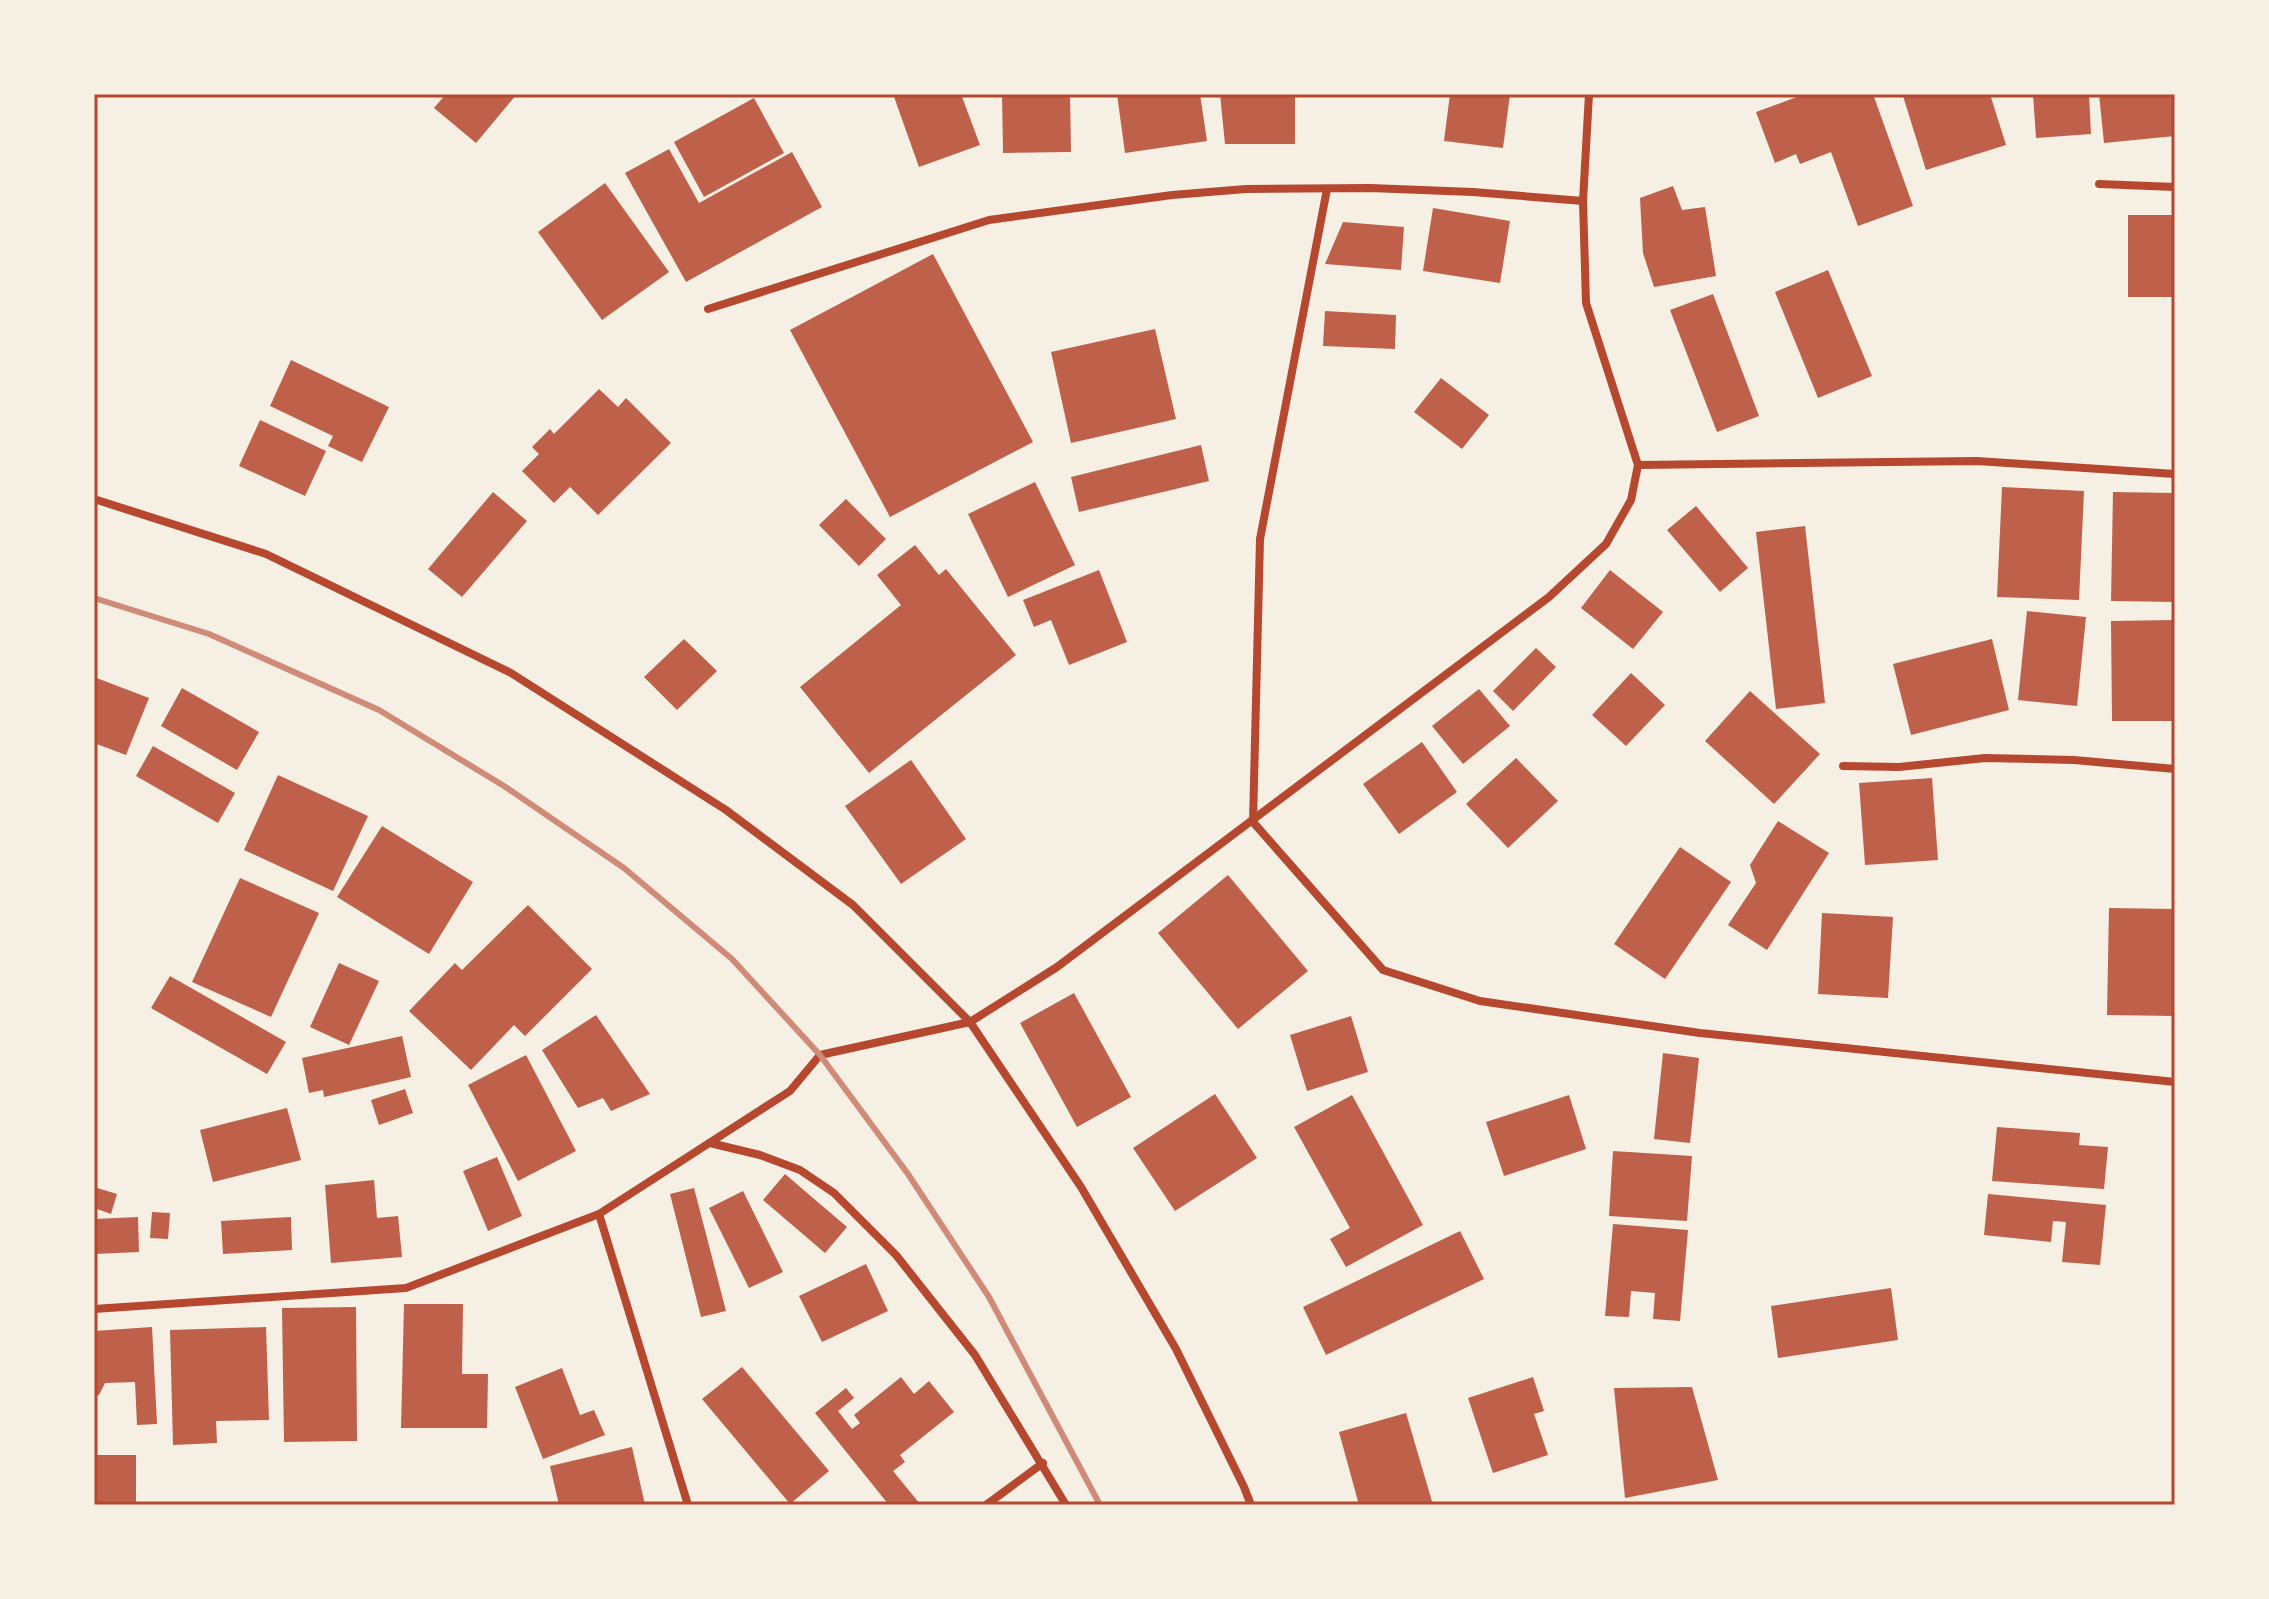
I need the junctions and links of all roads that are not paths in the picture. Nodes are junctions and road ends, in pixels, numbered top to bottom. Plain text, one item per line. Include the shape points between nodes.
1 (1589, 94) edge
2 (2099, 184) dead end
3 (2175, 187) edge
4 (1327, 189) junction
5 (1583, 201) junction
6 (708, 309) dead end
7 (1638, 465) junction
8 (2175, 474) edge
9 (94, 499) edge
10 (1843, 766) dead end
11 (2175, 769) edge
12 (1253, 822) junction
13 (970, 1022) junction
14 (2175, 1082) edge
15 (710, 1143) junction
16 (599, 1214) junction
17 (94, 1309) edge
18 (1043, 1463) junction
19 (688, 1505) edge
20 (986, 1505) edge
21 (1066, 1505) edge
22 (1251, 1505) edge

1 - 5 street
2 - 3 street
4 - 5 street
4 - 6 street via 1172,195 989,220
4 - 12 street via 1260,539
5 - 7 street via 1586,303
7 - 8 street via 1977,461
7 - 12 street via 1631,500 1606,544 1549,597
9 - 13 street via 266,554 511,673 726,810 853,905
10 - 11 street via 1899,767 1985,758
12 - 13 street via 1057,967
12 - 14 street via 1383,970 1480,1001 1700,1033
13 - 15 street via 820,1055 790,1091
13 - 22 street via 1081,1187 1176,1349
15 - 16 street
15 - 18 street via 800,1170 834,1193 896,1255 975,1355
16 - 17 street via 406,1288
16 - 19 street
18 - 20 street
18 - 21 street

